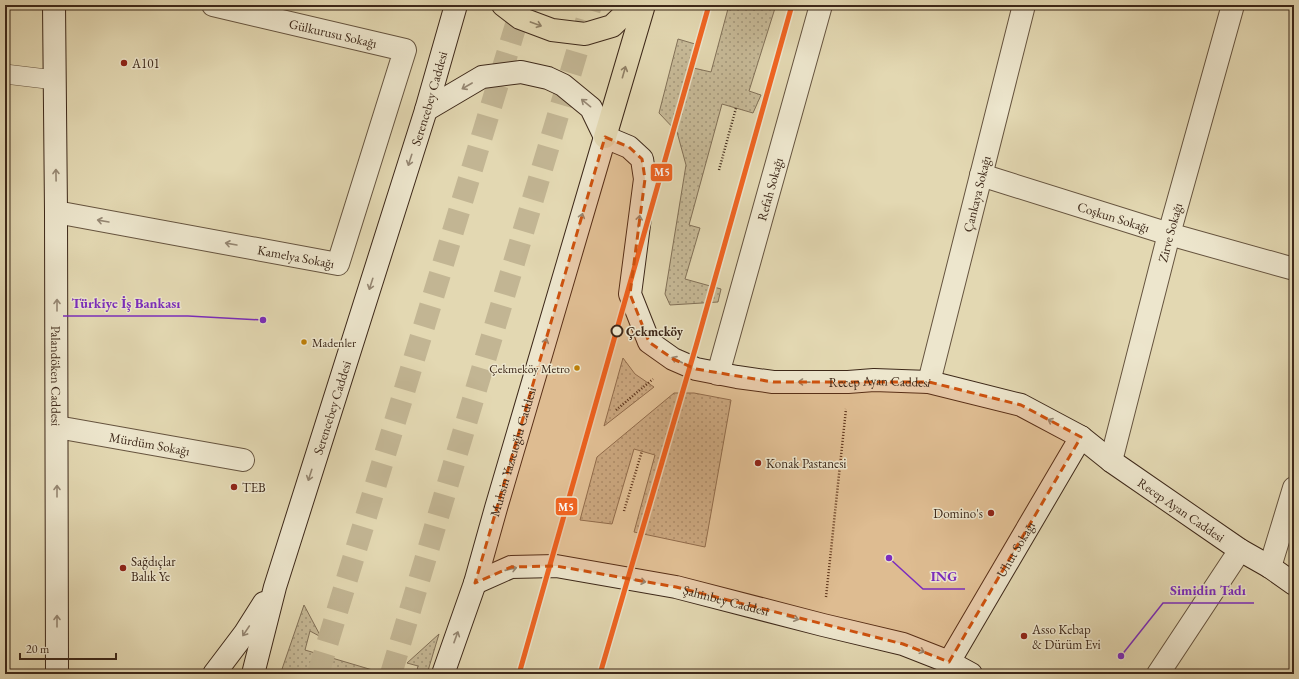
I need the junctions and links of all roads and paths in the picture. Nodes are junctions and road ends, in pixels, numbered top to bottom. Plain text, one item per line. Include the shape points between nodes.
1 (54, 5) edge
2 (213, 5) edge
3 (456, 5) edge
4 (503, 5) edge
5 (634, 5) edge
6 (644, 5) edge
7 (821, 5) edge
8 (1024, 5) edge
9 (1233, 5) edge
10 (405, 50) joint
11 (5, 74) edge
12 (54, 80) junction
13 (736, 108) dead end
14 (426, 110) junction
15 (605, 137) junction
16 (719, 170) dead end
17 (981, 175) junction
18 (56, 212) junction
19 (1169, 234) junction
20 (1294, 269) edge
21 (718, 374) junction
22 (657, 376) dead end
23 (848, 382) junction
24 (929, 382) junction
25 (616, 410) dead end
26 (57, 427) junction
27 (1081, 437) junction
28 (642, 451) dead end
29 (243, 460) dead end
30 (1111, 461) junction
31 (1294, 488) edge
32 (624, 511) dead end
33 (1240, 550) junction
34 (1270, 567) junction
35 (475, 583) junction
36 (1294, 584) edge
37 (275, 587) junction
38 (823, 625) junction
39 (265, 626) junction
40 (949, 662) junction
41 (57, 674) edge
42 (214, 674) edge
43 (253, 674) edge
44 (267, 674) edge
45 (443, 674) edge
46 (971, 674) edge
47 (1158, 674) edge

1 - 12 street, Palandöken Caddesi
2 - 10 street, Gülkurusu Sokağı
3 - 14 street, Serencebey Caddesi
4 -> 5 highway via 520,18 552,30 585,34 612,26
15 -> 6 highway
7 - 21 street, Refah Sokağı
8 - 17 street, Çankaya Sokağı
9 - 19 street, Zirve Sokağı
10 -> 18 street, Kamelya Sokağı via 338,264
11 - 12 lane
18 -> 12 street, Palandöken Caddesi
13 - 16 path
15 -> 14 street via 592,108 563,85 548,78 521,72 482,78
14 -> 37 street, Serencebey Caddesi
21 -> 15 street, Recep Ayan Caddesi via 696,370 649,342 630,294 645,179 642,159 629,147
35 -> 15 street, Muhsin Yazıcıoğlu Caddesi
17 - 19 street, Coşkun Sokağı
17 - 24 street, Çankaya Sokağı
26 -> 18 street, Palandöken Caddesi
19 - 20 street, Coşkun Sokağı
19 - 30 street, Zirve Sokağı
23 -> 21 street, Recep Ayan Caddesi via 773,382
22 - 25 path
23 - 24 street, Recep Ayan Caddesi
23 - 38 path
27 -> 24 street, Recep Ayan Caddesi via 1021,405
26 - 29 street, Mürdüm Sokağı
41 -> 26 street, Palandöken Caddesi
27 - 30 street, Recep Ayan Caddesi
27 - 40 street, Uhut Sokağı
28 - 32 path
30 - 33 street, Recep Ayan Caddesi
31 - 34 street
33 - 34 street, Recep Ayan Caddesi
33 - 47 street
34 - 36 street, Recep Ayan Caddesi
35 -> 38 street, Şahinbey Caddesi via 511,567 556,566 676,587
45 -> 35 street, Muhsin Yazıcıoğlu Caddesi
37 - 39 street, Serencebey Caddesi
37 -> 42 street
38 -> 40 street, Şahinbey Caddesi via 903,644
39 - 43 street, Serencebey Caddesi
39 - 44 street
40 - 46 street, Şahinbey Caddesi

